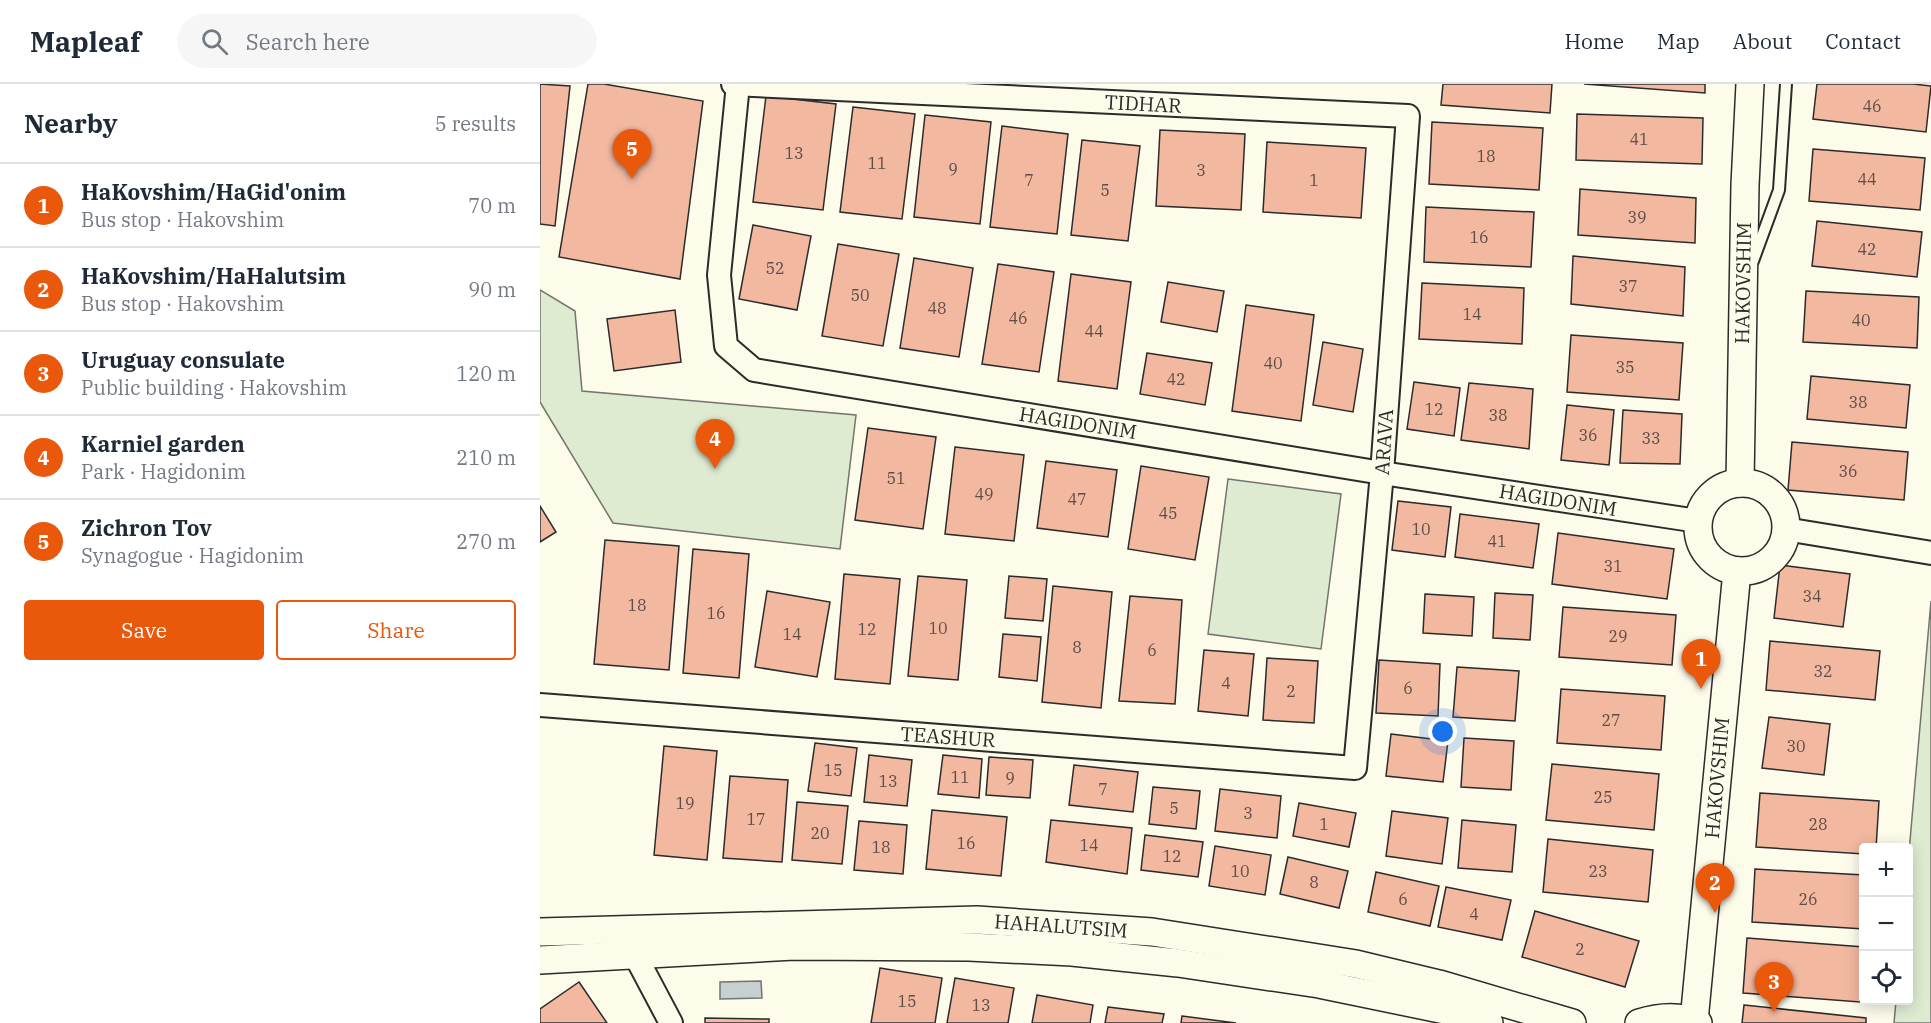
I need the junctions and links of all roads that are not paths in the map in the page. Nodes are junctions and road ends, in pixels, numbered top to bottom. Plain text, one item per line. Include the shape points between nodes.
1 (733, 84) edge
2 (738, 84) edge
3 (1750, 84) edge
4 (1786, 84) edge
5 (1408, 116) joint
6 (1743, 289) junction
7 (1382, 473) junction
8 (1740, 483) junction
9 (1698, 521) junction
10 (1785, 529) junction
11 (1931, 553) edge
12 (1737, 571) junction
13 (540, 705) edge
14 (1355, 768) joint
15 (540, 932) edge
16 (635, 955) junction
17 (540, 960) edge
18 (1477, 1021) edge
19 (1696, 1022) edge
20 (671, 1023) edge
21 (1572, 1023) edge
22 (1639, 1023) edge

1 - 2 street, TIDHAR
2 - 5 street, TIDHAR
2 - 7 street, HAGIDONIM via 719,275 726,346 754,370
3 - 6 street, HAKOVSHIM
4 - 6 lane via 1779,190
5 - 7 street, ARAVA
6 - 8 street, HAKOVSHIM
7 - 9 street, HAGIDONIM
7 - 14 street, ARAVA
8 - 9 street via 1712,494
8 - 10 street via 1754,484 1778,501
9 - 12 street via 1698,535 1711,559
10 - 11 street
10 - 12 street via 1775,555 1764,565
12 - 19 street, HAKOVSHIM
13 - 14 street, TEASHUR
15 - 21 street, HAHALUTSIM via 977,920 1152,932 1356,964
16 - 17 street, HAHALUTSIM
16 - 18 street, HAHALUTSIM via 794,946 1072,952 1319,984
16 - 20 street
19 - 22 street via 1656,1018

